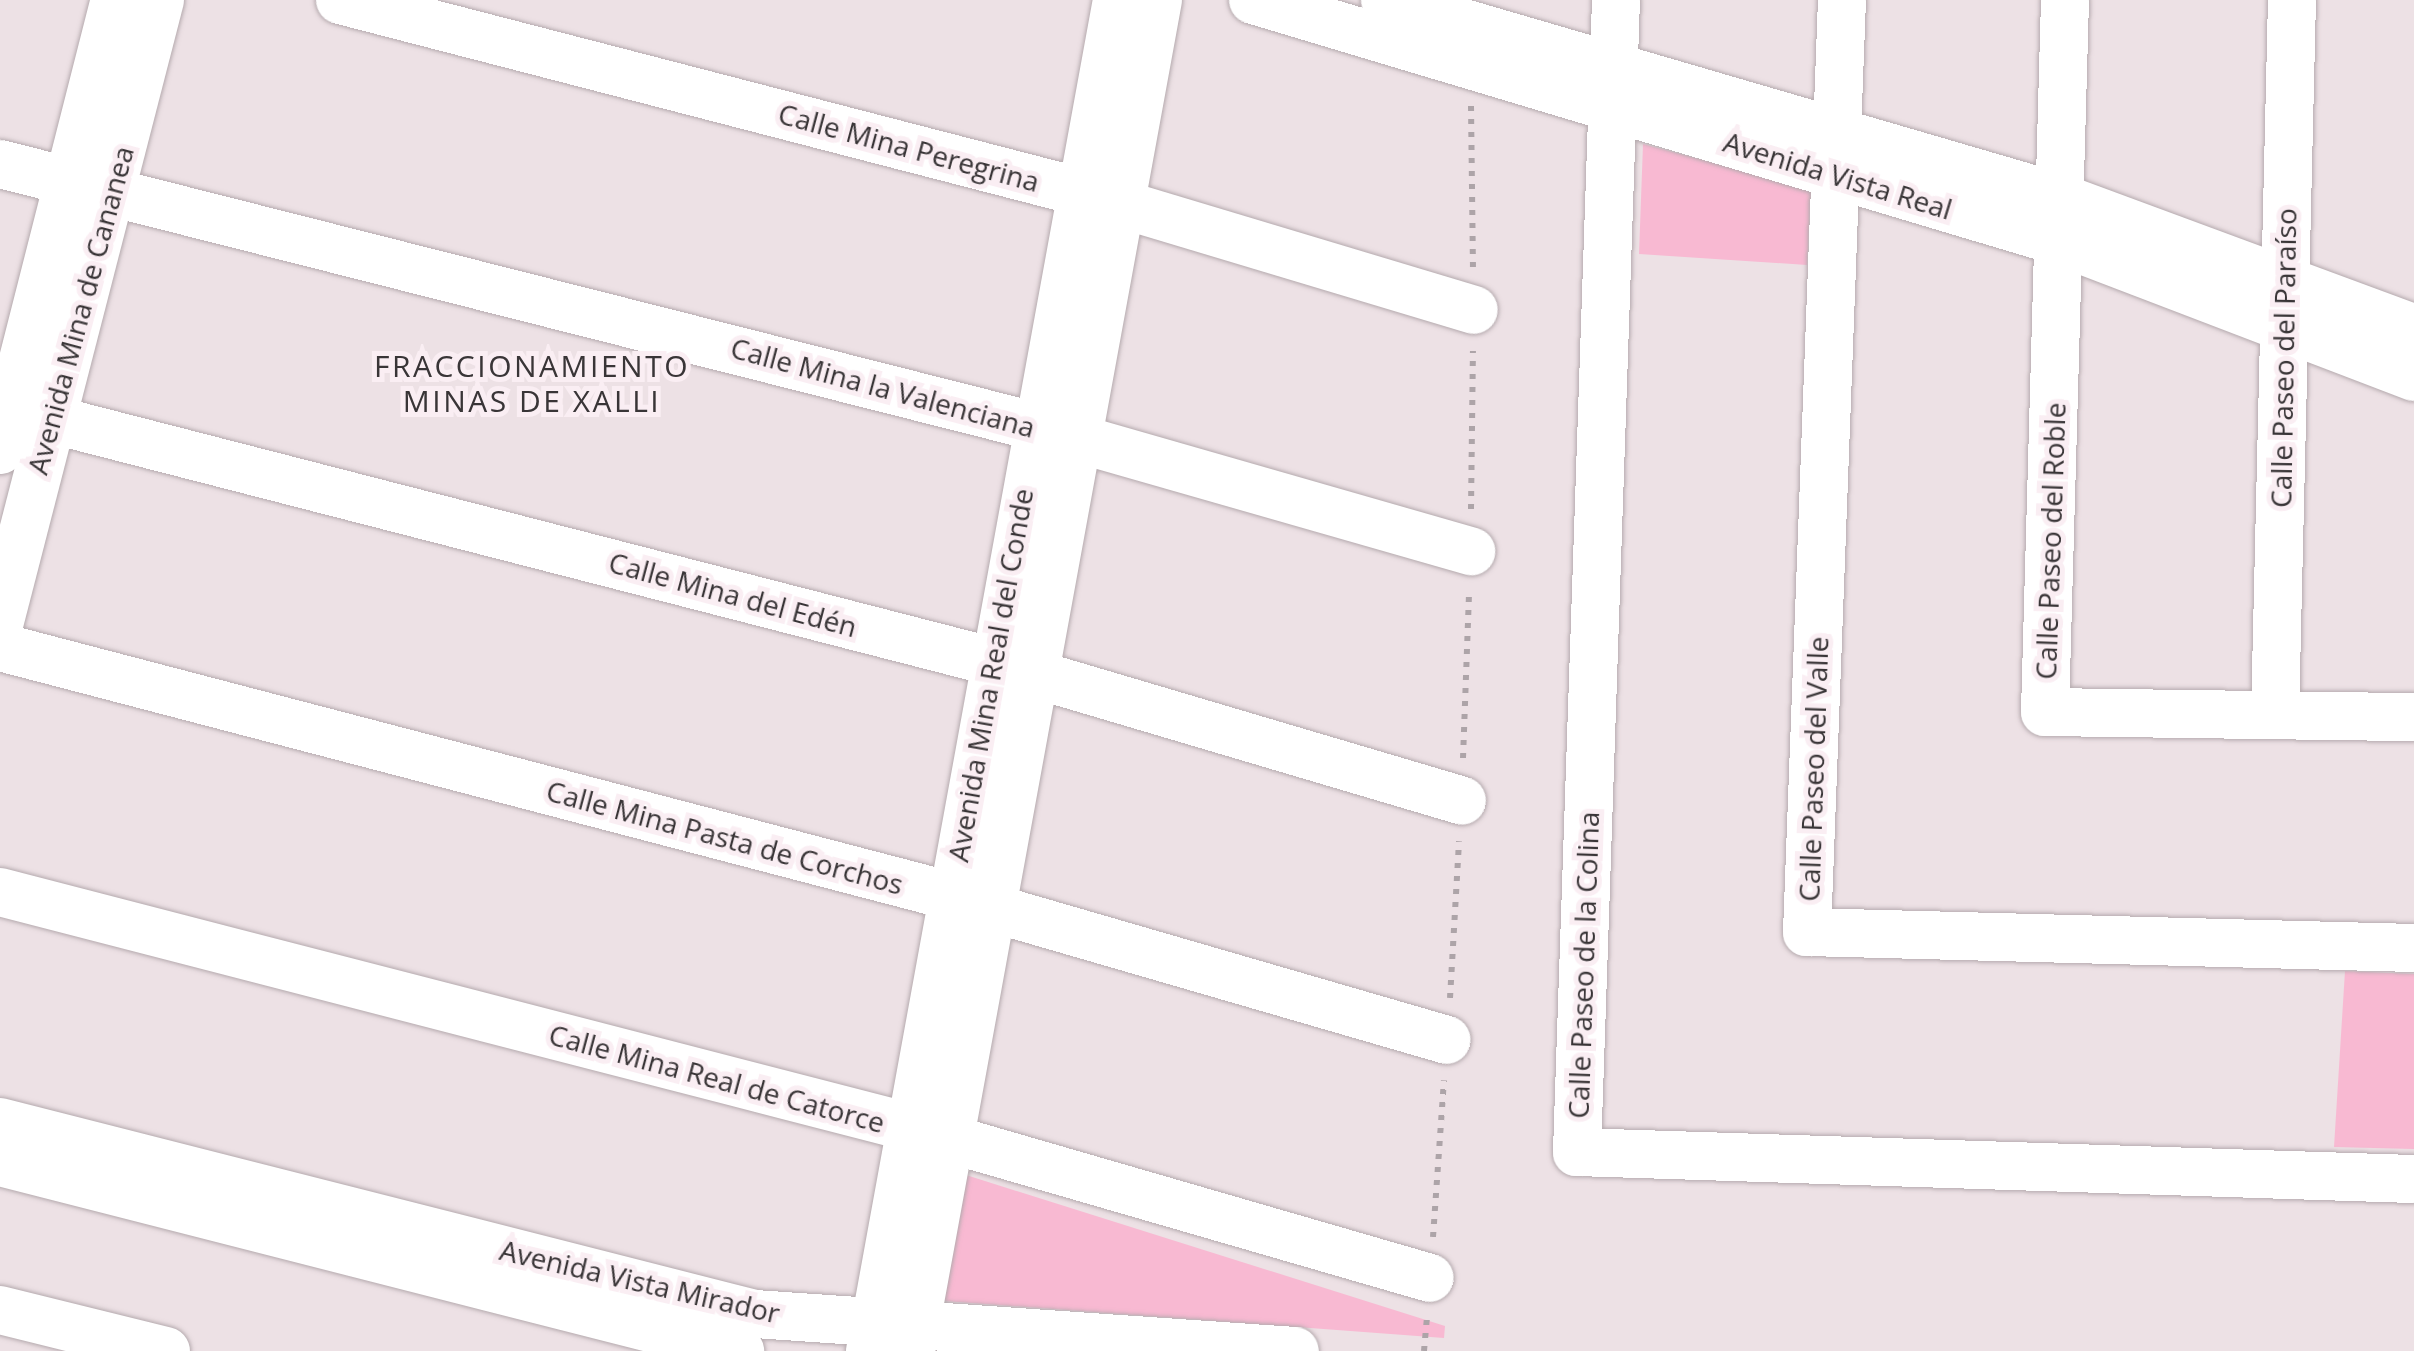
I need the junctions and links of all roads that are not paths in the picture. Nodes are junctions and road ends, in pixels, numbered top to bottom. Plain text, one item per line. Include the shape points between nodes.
1 (115, 0) edge
2 (160, 0) edge
3 (340, 0) edge
4 (1117, 0) edge
5 (1158, 0) edge
6 (1253, 0) edge
7 (1385, 0) edge
8 (1616, 0) edge
9 (1842, 0) edge
10 (2065, 0) edge
11 (2292, 0) edge
12 (1613, 86) junction
13 (1837, 153) junction
14 (0, 164) edge
15 (90, 183) junction
16 (1100, 198) junction
17 (2059, 219) junction
18 (2284, 280) junction
19 (1474, 310) road end
20 (2283, 327) junction
21 (2414, 328) edge
22 (2414, 376) edge
23 (16, 420) edge
24 (1055, 432) junction
25 (1471, 550) road end
26 (0, 620) edge
27 (0, 647) edge
28 (1014, 668) junction
29 (2275, 715) junction
30 (2414, 717) edge
31 (1462, 800) road end
32 (0, 892) edge
33 (971, 902) junction
34 (2414, 948) edge
35 (1447, 1040) road end
36 (0, 1122) edge
37 (930, 1133) junction
38 (0, 1162) edge
39 (2414, 1179) edge
40 (350, 1231) junction
41 (1430, 1278) road end
42 (0, 1310) edge
43 (893, 1337) edge
44 (166, 1351) edge
45 (740, 1351) edge
46 (1295, 1351) edge

1 - 15 street, Avenida Mina de Cananea
2 - 15 street, Avenida Mina de Cananea
3 - 16 street, Calle Mina Peregrina
4 - 16 street, Avenida Mina Real del Conde
5 - 16 street, Avenida Mina Real del Conde
6 - 12 street, Avenida Vista Real via 1470,65
7 - 12 street, Avenida Vista Real
8 - 12 street, Calle Paseo de la Colina
9 - 13 street, Calle Paseo del Valle
10 - 17 street, Calle Paseo del Roble
11 - 18 street, Calle Paseo del Paraíso
12 - 13 street, Avenida Vista Real
12 - 39 street, Calle Paseo de la Colina via 1577,1152
13 - 17 street, Avenida Vista Real
13 - 34 street, Calle Paseo del Valle via 1807,932
14 - 15 street, Calle Mina la Valenciana
15 - 23 street, Avenida Mina de Cananea
15 - 24 street, Calle Mina la Valenciana
16 - 19 street, Calle Mina Peregrina
16 - 24 street, Avenida Mina Real del Conde
17 - 18 street, Avenida Vista Real
17 - 20 street, Avenida Vista Real
17 - 29 street, Calle Paseo del Roble via 2045,712
18 - 20 street, Calle Paseo del Paraíso
18 - 21 street, Avenida Vista Real
20 - 22 street, Avenida Vista Real
20 - 29 street, Calle Paseo del Paraíso
23 - 26 street, Avenida Mina de Cananea
23 - 28 street, Calle Mina del Edén
24 - 25 street, Calle Mina la Valenciana
24 - 28 street, Avenida Mina Real del Conde
27 - 33 street, Calle Mina Pasta de Corchos
28 - 31 street, Calle Mina del Edén
28 - 33 street, Avenida Mina Real del Conde
29 - 30 street, Calle Paseo del Roble
32 - 37 street, Calle Mina Real de Catorce
33 - 35 street, Calle Mina Pasta de Corchos
33 - 37 street, Avenida Mina Real del Conde
36 - 40 street, Avenida Vista Mirador
37 - 41 street, Calle Mina Real de Catorce
37 - 43 street, Avenida Mina Real del Conde
38 - 40 street, Avenida Vista Mirador
40 - 43 street, Avenida Vista Mirador
40 - 45 street, Avenida Vista Mirador
42 - 44 street
43 - 46 street, Avenida Vista Mirador

